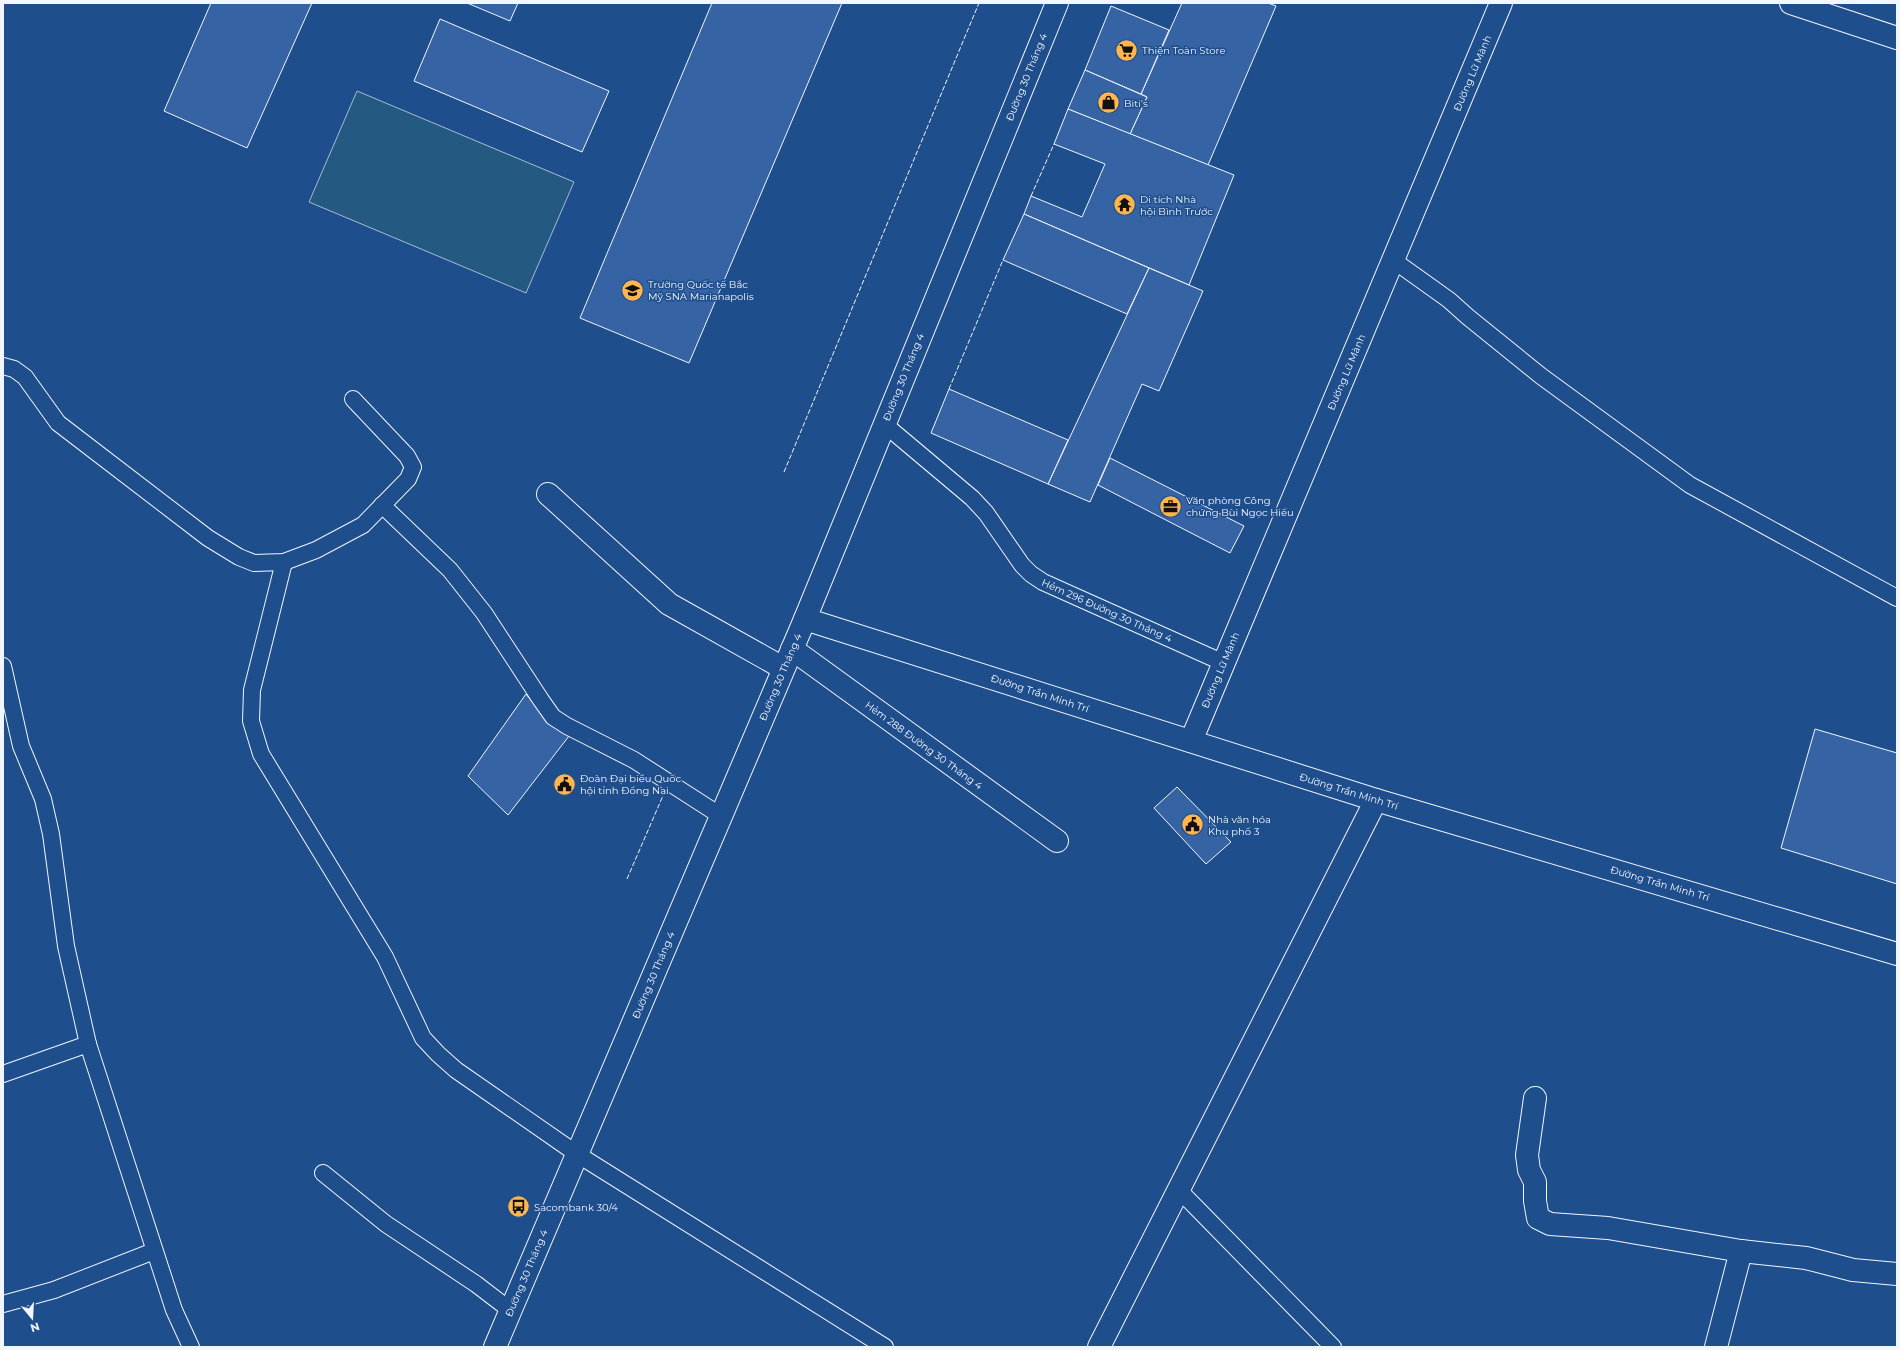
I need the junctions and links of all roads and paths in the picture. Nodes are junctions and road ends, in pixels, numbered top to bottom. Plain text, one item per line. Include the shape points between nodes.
1 (1057, 3) edge
2 (1501, 3) edge
3 (1791, 3) edge
4 (1897, 38) edge
5 (1393, 260) junction
6 (3, 366) edge
7 (353, 399) dead end
8 (884, 424) junction
9 (548, 494) dead end
10 (382, 505) junction
11 (284, 562) junction
12 (1897, 598) edge
13 (804, 619) junction
14 (788, 659) junction
15 (1224, 663) junction
16 (3, 666) edge
17 (1190, 741) junction
18 (1376, 800) junction
19 (721, 816) junction
20 (1057, 841) dead end
21 (1897, 954) edge
22 (88, 1044) junction
23 (3, 1074) edge
24 (1535, 1098) dead end
25 (577, 1154) junction
26 (323, 1173) dead end
27 (1179, 1190) junction
28 (154, 1251) junction
29 (1741, 1251) junction
30 (1897, 1274) edge
31 (3, 1304) edge
32 (510, 1310) junction
33 (191, 1347) edge
34 (495, 1347) edge
35 (885, 1347) edge
36 (1099, 1347) edge
37 (1333, 1347) edge
38 (1716, 1347) edge

1 - 8 street, Đường 30 Tháng 4
2 - 5 street, Đường Lữ Mành
3 - 4 street
5 - 12 lane via 1449,300 1541,376 1690,485
5 - 15 street, Đường Lữ Mành
6 - 11 lane via 14,369 25,377 58,423 208,538 254,563
7 - 10 lane via 407,456 413,467 408,478
8 - 13 street, Đường 30 Tháng 4
8 - 15 lane, Hẻm 296 Đường 30 Tháng 4 via 972,498 1031,574 1043,582
9 - 14 street, Hẻm 288 Đường 30 Tháng 4 via 668,604
10 - 11 lane via 363,525 316,550
10 - 19 lane via 450,570 484,613 553,716 567,726 634,760
11 - 25 lane via 252,690 251,721 261,754 384,957 423,1038 456,1070
13 - 14 street, Đường 30 Tháng 4
13 - 17 street, Đường Trần Minh Trí
14 - 19 street, Đường 30 Tháng 4
14 - 20 street, Hẻm 288 Đường 30 Tháng 4
15 - 17 street, Đường Lữ Mành
16 - 22 lane via 21,746 45,806 66,946
17 - 18 street, Đường Trần Minh Trí
18 - 21 street, Đường Trần Minh Trí
18 - 27 street
19 - 25 street, Đường 30 Tháng 4
22 - 23 lane
22 - 28 lane
24 - 29 street via 1527,1155 1528,1170 1535,1182 1538,1218 1550,1224 1608,1228
25 - 32 street, Đường 30 Tháng 4
25 - 35 lane
26 - 32 lane via 386,1224
27 - 36 street
27 - 37 lane
28 - 31 lane via 54,1290
28 - 33 lane via 174,1310
29 - 30 street via 1806,1258 1853,1270
29 - 38 street
32 - 34 street, Đường 30 Tháng 4

